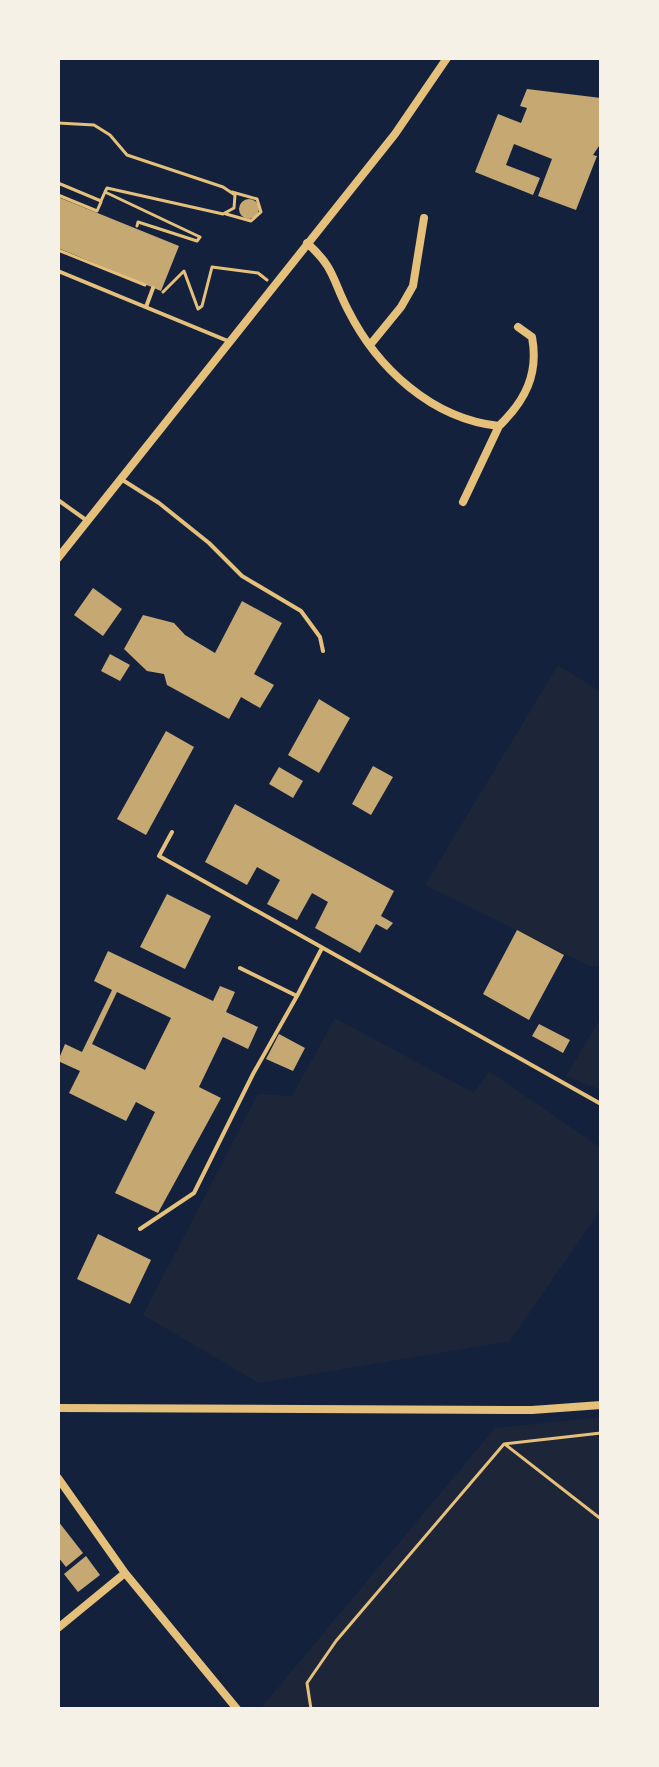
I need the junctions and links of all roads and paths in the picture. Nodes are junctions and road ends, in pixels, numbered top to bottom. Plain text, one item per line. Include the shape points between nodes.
1 (447, 58) edge
2 (58, 123) edge
3 (58, 183) edge
4 (105, 192) junction
5 (232, 192) junction
6 (58, 195) edge
7 (101, 201) junction
8 (226, 214) junction
9 (424, 218) dead end
10 (137, 226) dead end
11 (307, 243) junction
12 (58, 250) edge
13 (58, 271) edge
14 (273, 286) junction
15 (153, 288) junction
16 (146, 307) junction
17 (518, 327) dead end
18 (228, 341) junction
19 (370, 345) junction
20 (499, 426) junction
21 (119, 478) junction
22 (58, 500) edge
23 (463, 502) dead end
24 (86, 520) junction
25 (58, 558) edge
26 (323, 651) dead end
27 (172, 832) dead end
28 (322, 948) junction
29 (240, 968) dead end
30 (297, 996) junction
31 (601, 1104) edge
32 (140, 1229) dead end
33 (601, 1405) edge
34 (58, 1408) edge
35 (601, 1433) edge
36 (504, 1444) junction
37 (58, 1478) edge
38 (601, 1519) edge
39 (125, 1573) junction
40 (58, 1628) edge
41 (237, 1709) edge
42 (311, 1709) edge

1 - 11 street via 395,134
2 - 5 path via 94,125 127,155
3 - 7 path
4 - 7 path
4 - 8 path via 107,188
4 - 10 path via 200,237 197,241 138,222
5 - 8 path via 235,204
5 - 8 path via 255,198 261,212 251,221
6 - 7 path via 97,211
9 - 19 street via 413,286
11 - 14 street
11 - 19 street via 329,264 346,307
12 - 15 path
13 - 16 lane
14 - 15 path via 258,273 212,267 198,309 184,271 165,293
14 - 18 street
15 - 16 lane
16 - 18 lane
17 - 20 street via 532,337 530,383 519,407
18 - 21 street
19 - 20 street via 408,388 434,405
20 - 23 street
21 - 24 street
21 - 26 lane via 181,520 242,576 301,611 320,637
22 - 24 lane
24 - 25 street
27 - 28 lane via 159,856
28 - 30 lane
28 - 31 lane
29 - 30 lane
30 - 32 lane via 194,1193
33 - 34 street via 532,1410
35 - 36 path
36 - 38 path
36 - 42 path via 336,1641 307,1683
37 - 39 street
39 - 40 street
39 - 41 street

